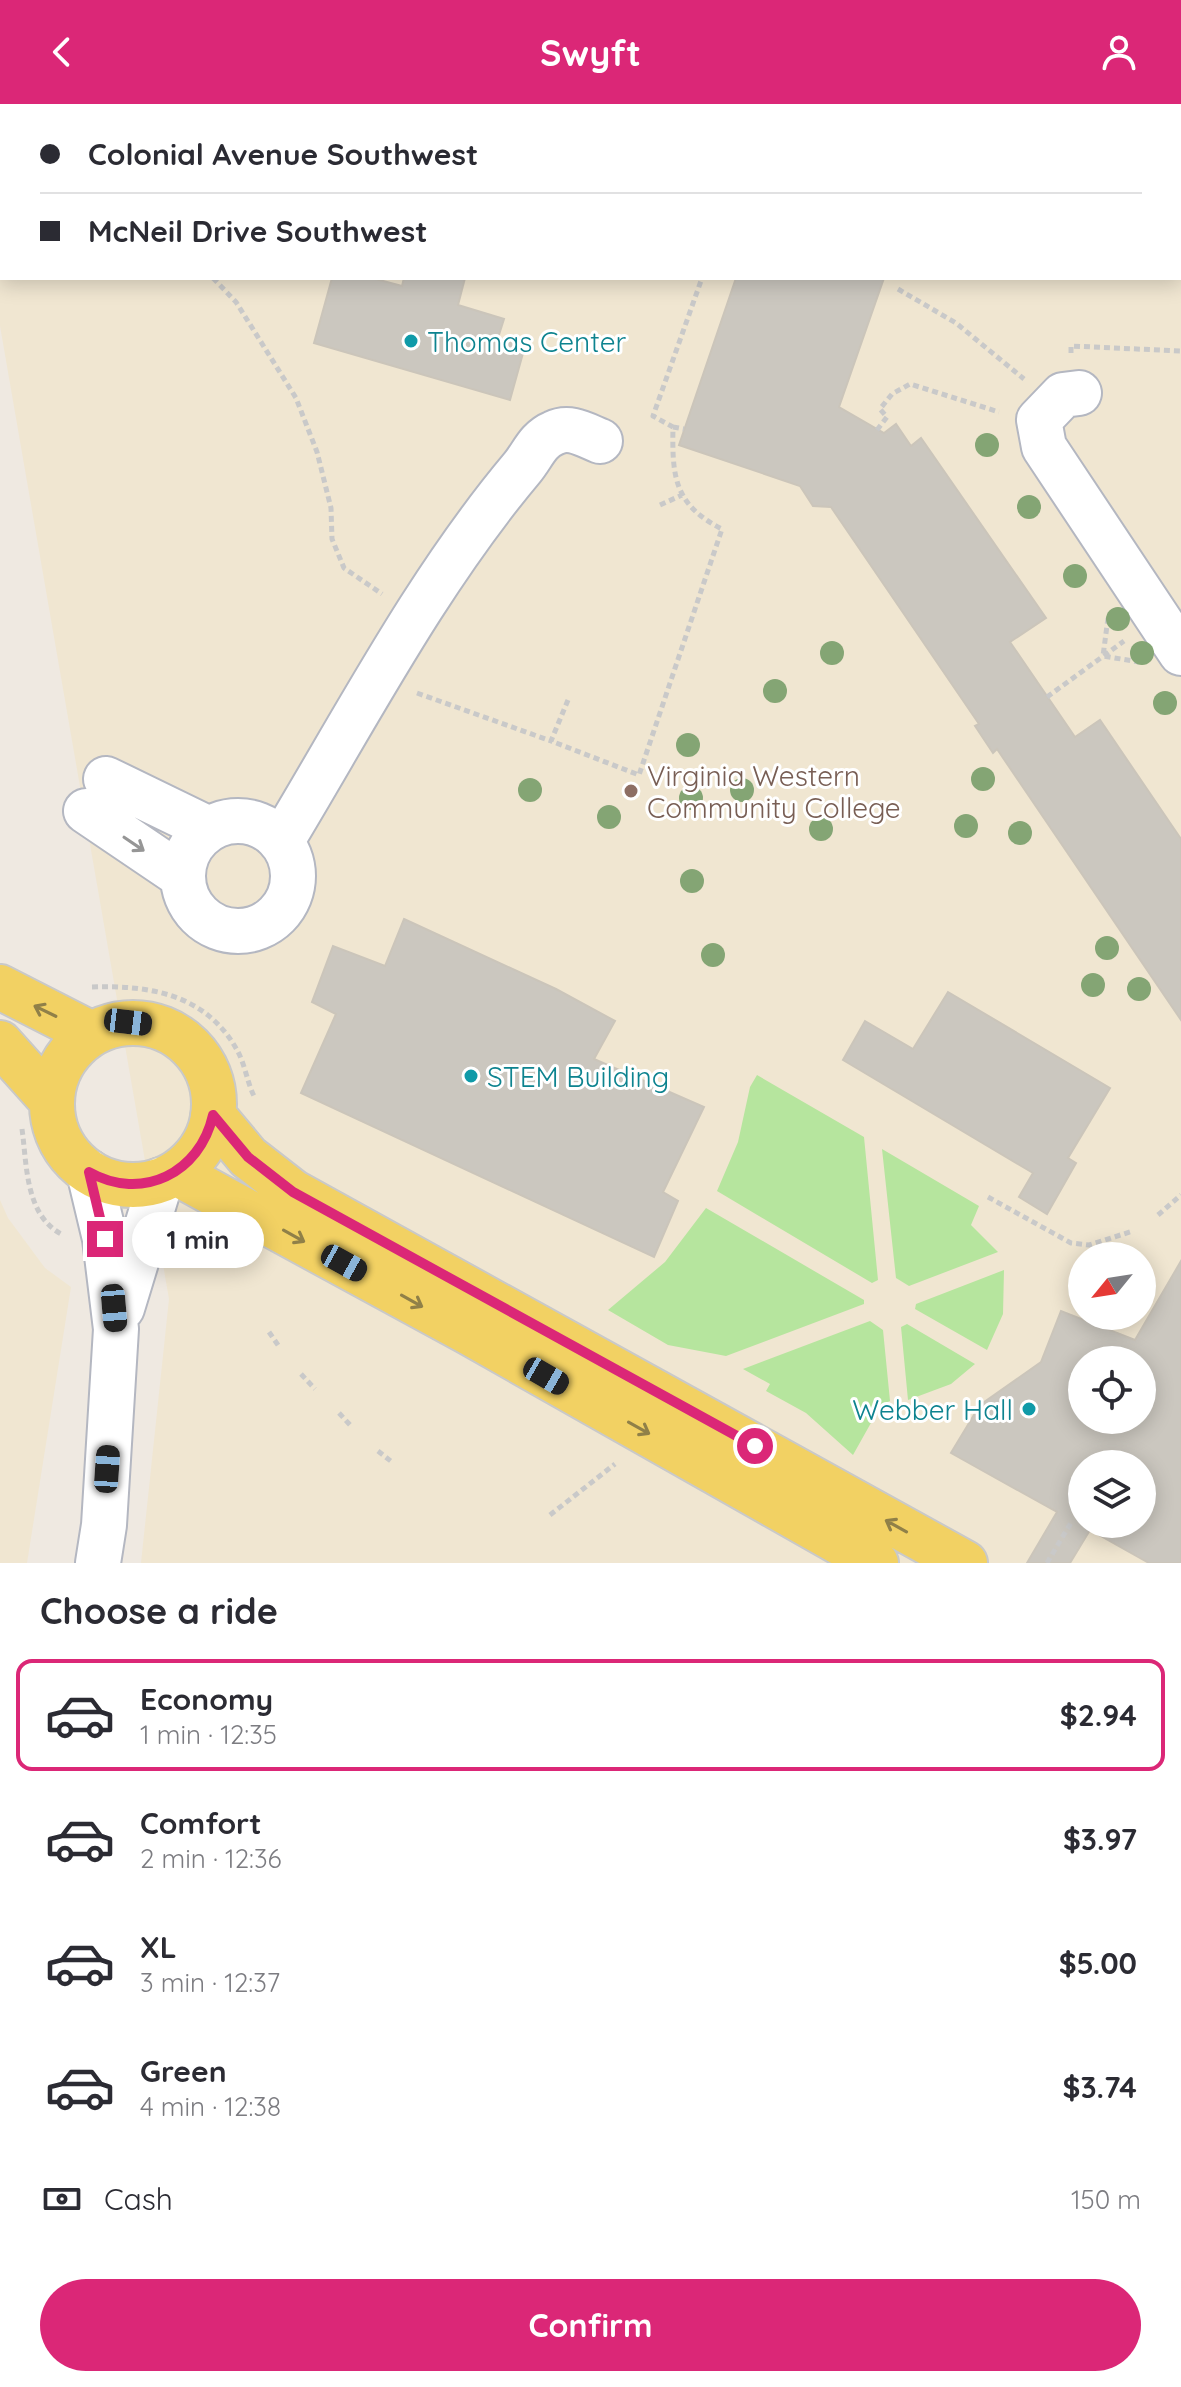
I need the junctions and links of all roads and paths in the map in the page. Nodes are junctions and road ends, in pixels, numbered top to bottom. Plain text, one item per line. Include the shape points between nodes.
1 (215, 280) edge
2 (701, 280) edge
3 (898, 289) dead end
4 (1181, 351) edge
5 (1067, 385) junction
6 (1009, 415) dead end
7 (673, 427) junction
8 (684, 429) dead end
9 (877, 430) dead end
10 (600, 441) dead end
11 (682, 495) junction
12 (660, 505) dead end
13 (418, 615) junction
14 (1127, 638) dead end
15 (1181, 653) edge
16 (406, 691) dead end
17 (1047, 697) dead end
18 (568, 700) dead end
19 (551, 741) junction
20 (209, 829) junction
21 (281, 842) junction
22 (182, 876) junction
23 (0, 987) edge
24 (84, 987) dead end
25 (92, 1034) junction
26 (0, 1043) edge
27 (259, 1107) dead end
28 (37, 1112) junction
29 (213, 1115) junction
30 (89, 1172) junction
31 (168, 1176) junction
32 (1181, 1196) edge
33 (988, 1197) dead end
34 (1158, 1215) dead end
35 (1133, 1231) dead end
36 (219, 1233) dead end
37 (72, 1236) dead end
38 (168, 1247) dead end
39 (116, 1329) junction
40 (269, 1332) dead end
41 (280, 1348) dead end
42 (301, 1374) dead end
43 (315, 1389) dead end
44 (339, 1413) dead end
45 (352, 1427) dead end
46 (378, 1451) dead end
47 (392, 1462) dead end
48 (615, 1464) dead end
49 (550, 1515) dead end
50 (1068, 1528) edge
51 (98, 1563) edge
52 (876, 1563) edge
53 (965, 1563) edge
54 (1047, 1563) edge

1 - 13 path via 236,302 296,398 317,452 331,508 332,539 344,568
2 - 7 path via 653,416
3 - 5 path via 1002,358
4 - 5 path via 1071,346
5 - 15 street via 1039,420 1044,447
6 - 9 path via 910,384 880,409 887,417
7 - 8 path
7 - 11 path via 672,466
10 - 13 street via 572,430 555,431 537,444 472,528
11 - 12 path
11 - 19 path via 701,519 722,529 639,775
13 - 21 street
14 - 17 path
16 - 19 path via 433,696
18 - 19 path
20 - 21 street via 233,820 260,825
20 - 22 street via 190,849
20 -> 22 street via 96,795
21 - 22 street via 294,874 287,905 267,924 240,932 210,924 189,903
25 -> 23 main road
24 - 27 path via 138,985 195,1006 219,1025 238,1051
25 - 28 main road via 61,1064
25 - 29 main road via 128,1022 156,1025 181,1037 200,1057 211,1083
26 - 28 main road
28 - 30 main road via 52,1118 62,1144
28 - 37 path via 32,1199 58,1234
29 - 31 main road via 196,1156
53 -> 29 main road via 293,1192 248,1157
30 - 31 main road via 126,1185
30 - 39 street
31 - 39 street
31 -> 52 main road via 468,1332
32 - 34 path
33 - 35 path via 1071,1243 1089,1245
36 - 38 path via 207,1255
39 - 51 street
40 - 41 path
42 - 43 path
44 - 45 path
46 - 47 path
48 - 49 path
50 - 54 path

